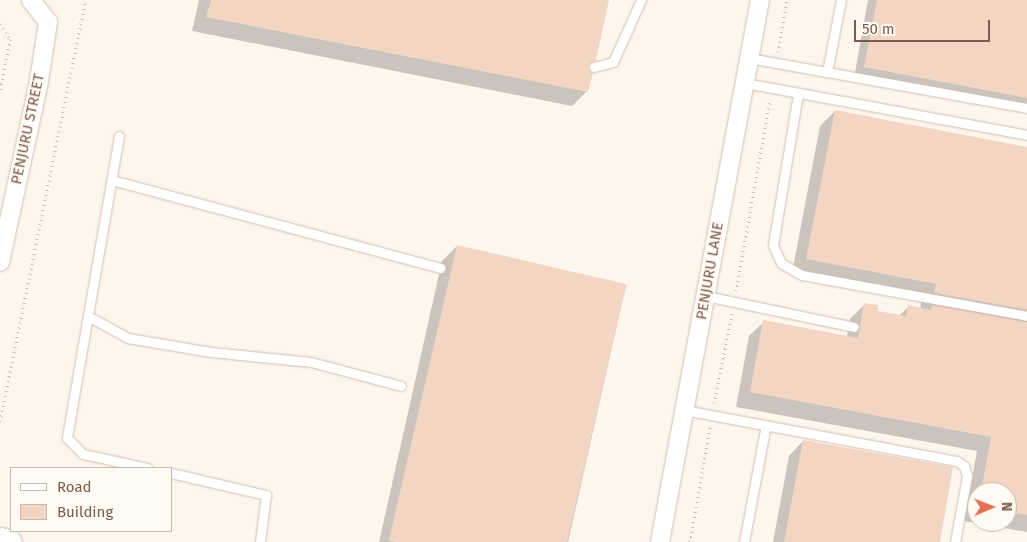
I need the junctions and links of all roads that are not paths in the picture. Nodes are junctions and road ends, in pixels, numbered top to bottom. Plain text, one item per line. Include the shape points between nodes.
1 (31, 0) edge
2 (641, 0) edge
3 (760, 0) edge
4 (841, 0) edge
5 (749, 58) junction
6 (594, 67) dead end
7 (826, 72) junction
8 (745, 83) junction
9 (798, 94) junction
10 (1027, 108) edge
11 (1027, 135) edge
12 (119, 136) dead end
13 (112, 180) junction
14 (0, 262) edge
15 (440, 268) dead end
16 (706, 296) junction
17 (88, 316) junction
18 (1027, 316) edge
19 (854, 327) dead end
20 (401, 386) dead end
21 (684, 410) junction
22 (766, 425) junction
23 (143, 467) edge
24 (172, 474) edge
25 (0, 540) edge
26 (9, 542) edge
27 (260, 542) edge
28 (660, 542) edge
29 (744, 542) edge
30 (955, 542) edge

1 - 14 street, PENJURU STREET via 48,22 39,81
2 - 6 lane via 613,62
3 - 5 street, PENJURU LANE
4 - 7 lane
5 - 7 lane
5 - 8 street, PENJURU LANE
7 - 10 lane
8 - 9 lane
8 - 16 street, PENJURU LANE
9 - 11 lane
9 - 18 lane via 773,245 782,263 802,275
12 - 13 lane
13 - 15 lane
13 - 17 lane
16 - 19 lane
16 - 21 street, PENJURU LANE
17 - 20 lane via 128,338 211,352 311,362
17 - 23 lane via 68,438 83,454
21 - 22 lane
21 - 28 street, PENJURU LANE
22 - 29 lane
22 - 30 lane via 961,463 967,476
24 - 27 lane via 266,495
25 - 26 main road

